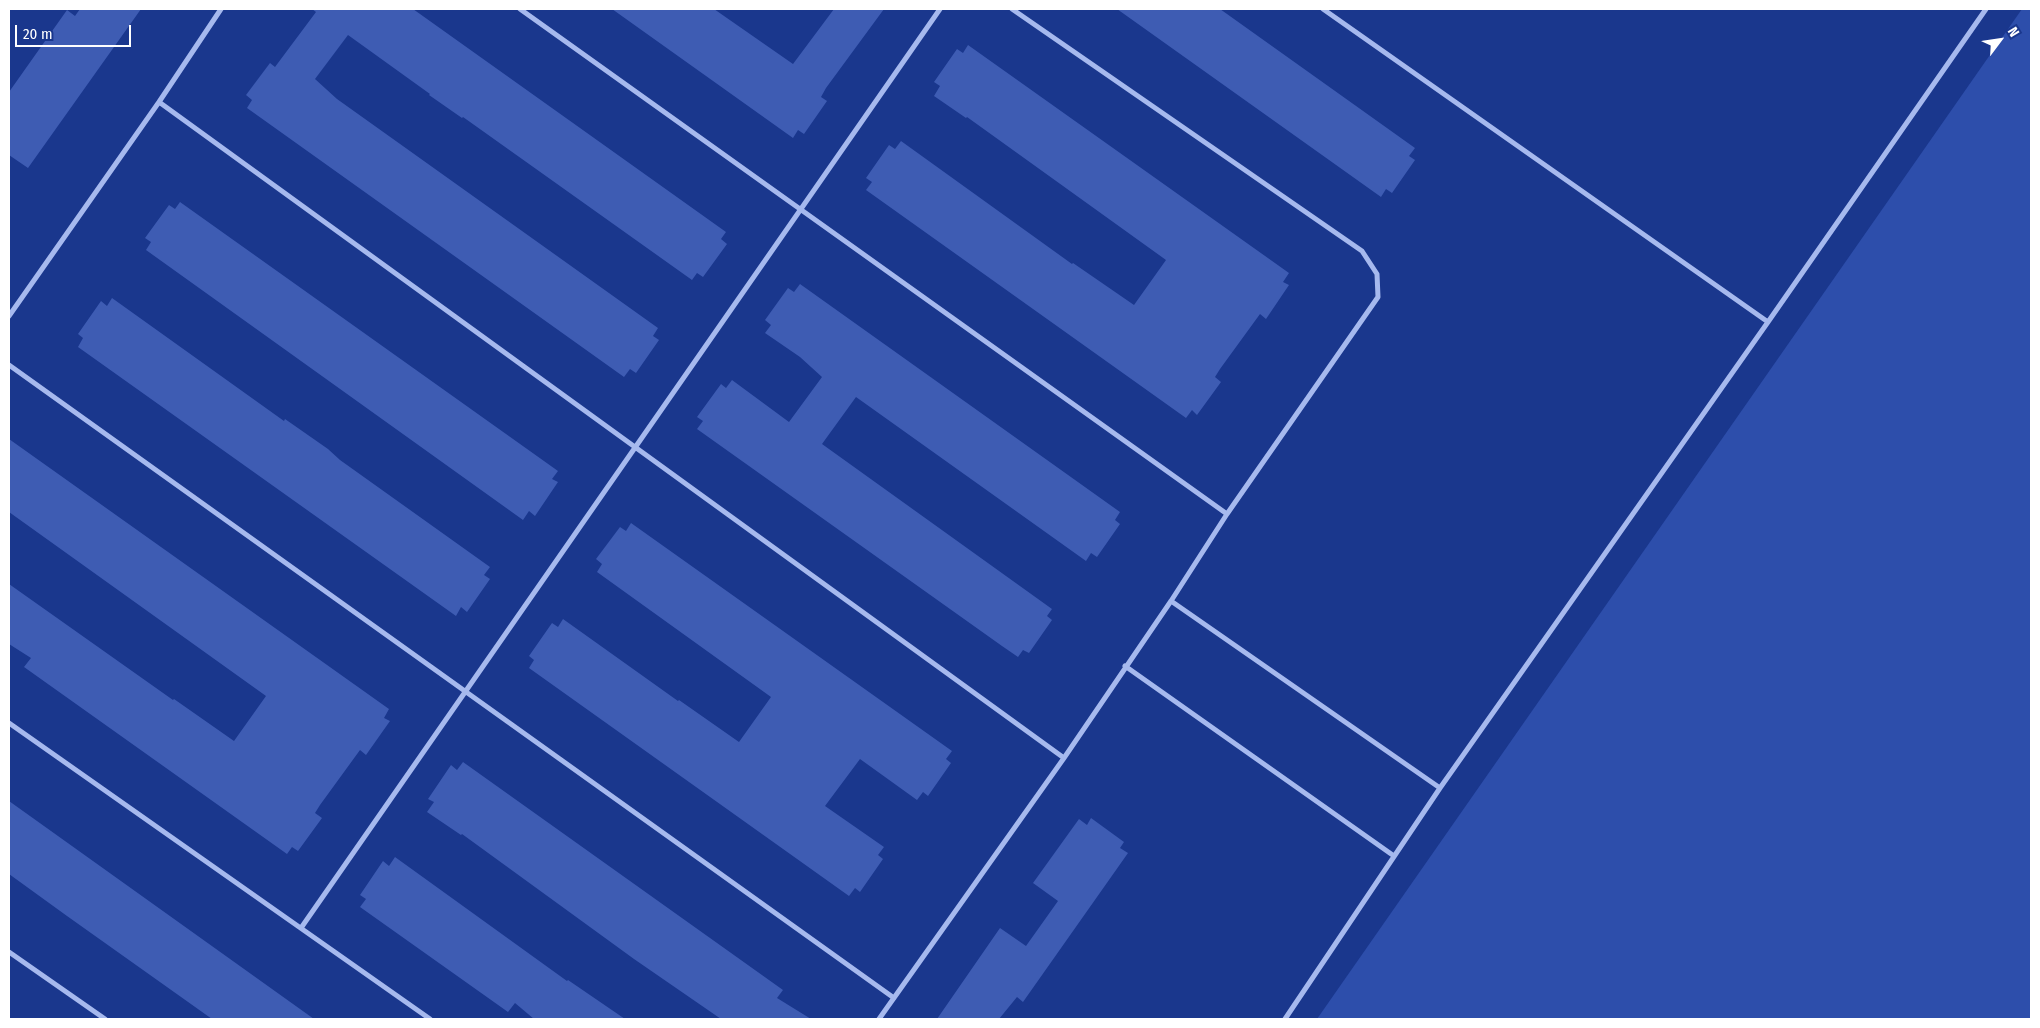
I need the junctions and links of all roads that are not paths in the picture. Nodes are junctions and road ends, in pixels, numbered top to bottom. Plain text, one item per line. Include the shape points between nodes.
1 (221, 9) edge
2 (520, 9) edge
3 (940, 9) edge
4 (1012, 9) edge
5 (1323, 9) edge
6 (1986, 9) edge
7 (159, 102) junction
8 (800, 209) junction
9 (9, 316) edge
10 (1768, 322) junction
11 (9, 365) edge
12 (635, 447) junction
13 (1227, 514) junction
14 (1171, 600) junction
15 (1125, 666) junction
16 (465, 691) junction
17 (9, 723) edge
18 (1064, 758) junction
19 (1440, 788) junction
20 (1394, 856) junction
21 (301, 928) junction
22 (9, 952) edge
23 (894, 998) junction
24 (105, 1019) edge
25 (430, 1019) edge
26 (879, 1019) edge
27 (1285, 1019) edge

1 - 7 street
2 - 8 street
3 - 8 street
4 - 13 street via 1362,251 1377,274 1378,297
5 - 10 street
6 - 10 street
7 - 9 street
7 - 12 street
8 - 12 street
8 - 13 street
10 - 19 street
11 - 16 street
12 - 16 street
12 - 18 street
13 - 14 street
14 - 15 street
14 - 19 street
15 - 18 street
15 - 20 street
16 - 21 street
16 - 23 street
17 - 21 street
18 - 23 street
19 - 20 street
20 - 27 street
21 - 25 street
22 - 24 street
23 - 26 street

